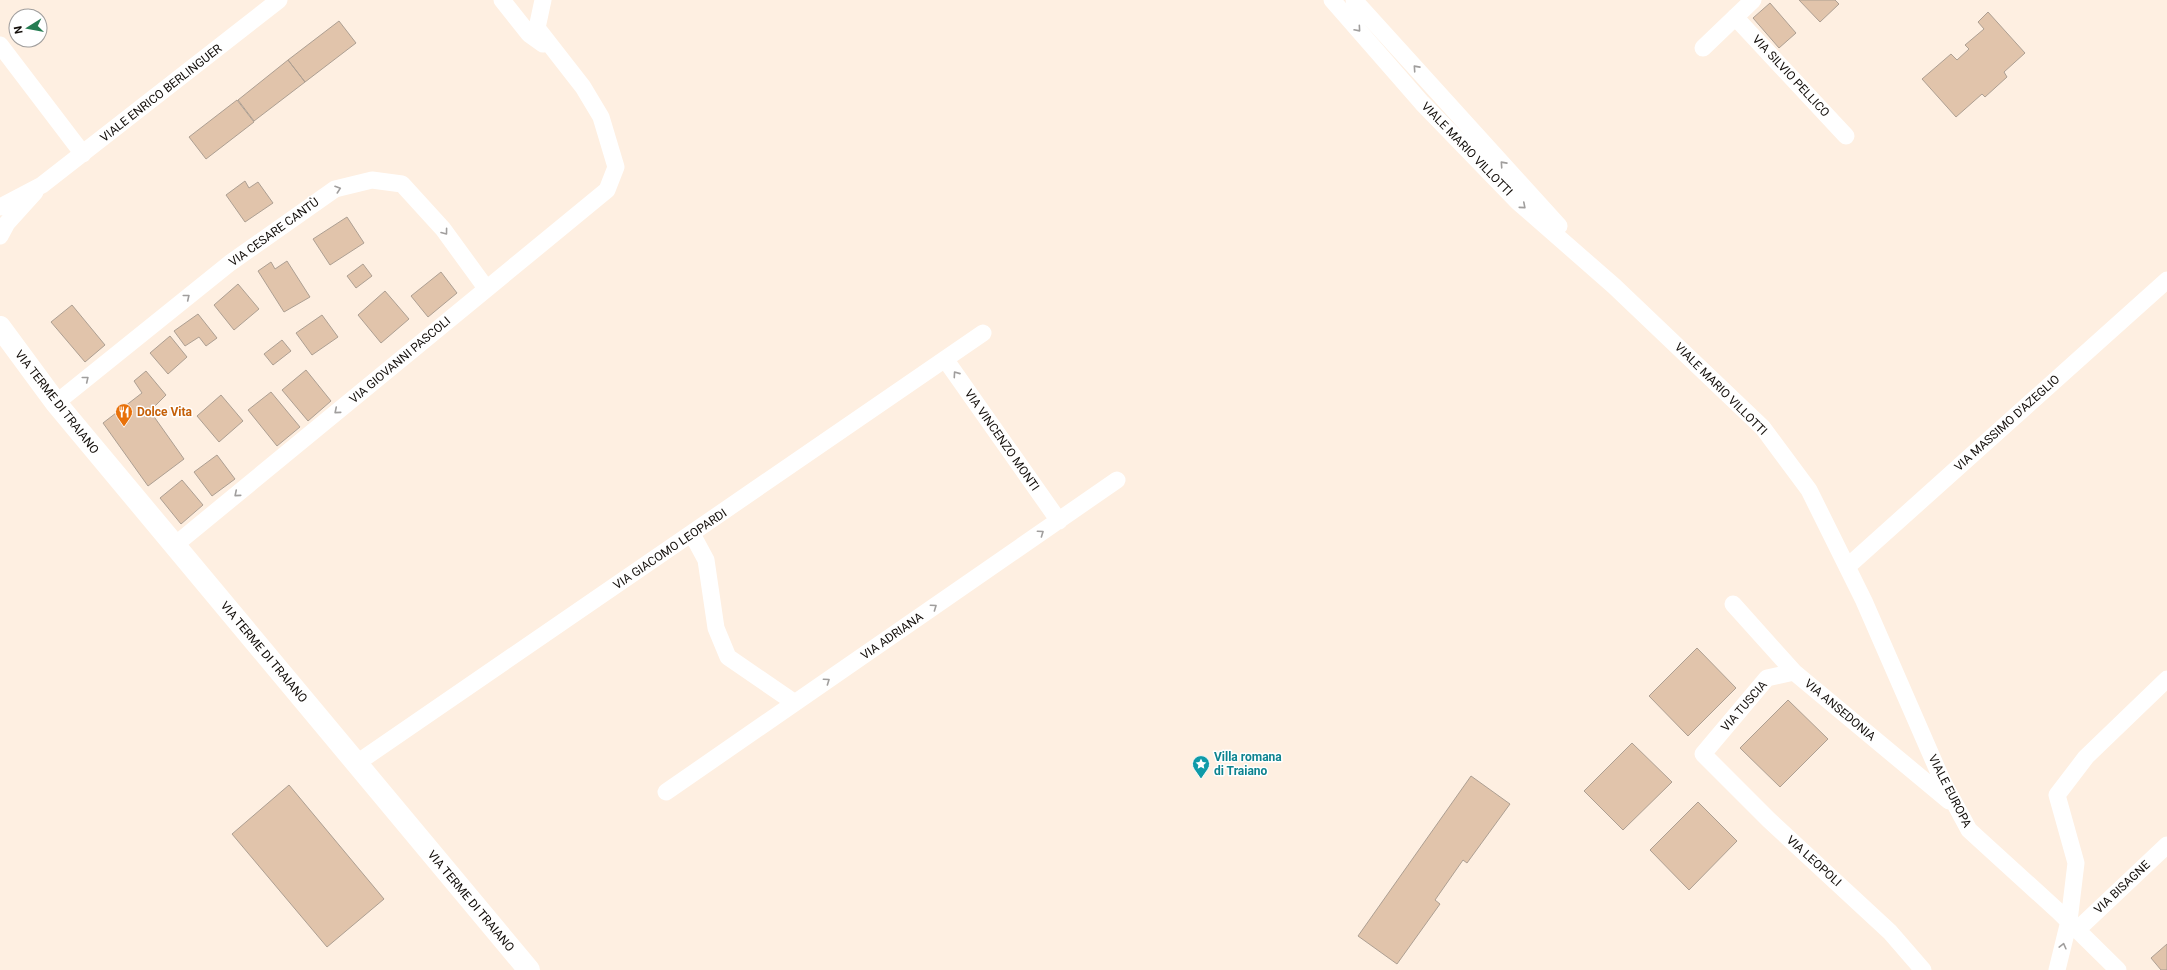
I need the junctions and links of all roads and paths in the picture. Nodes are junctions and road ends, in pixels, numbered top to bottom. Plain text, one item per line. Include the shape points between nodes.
1 (279, 0) edge
2 (502, 0) edge
3 (543, 0) edge
4 (1332, 0) edge
5 (1354, 0) edge
6 (1753, 0) edge
7 (1735, 17) junction
8 (0, 45) edge
9 (1703, 48) dead end
10 (557, 55) junction
11 (1846, 136) dead end
12 (83, 154) junction
13 (42, 185) junction
14 (0, 207) edge
15 (0, 236) edge
16 (2167, 280) edge
17 (1614, 286) junction
18 (486, 288) junction
19 (1, 327) edge
20 (982, 333) dead end
21 (945, 359) junction
22 (56, 403) junction
23 (1117, 480) dead end
24 (1059, 521) junction
25 (692, 534) junction
26 (175, 545) junction
27 (1847, 567) junction
28 (1733, 604) dead end
29 (1794, 672) junction
30 (2167, 679) edge
31 (795, 703) junction
32 (1703, 754) joint
33 (357, 763) junction
34 (666, 792) dead end
35 (1957, 807) junction
36 (2167, 845) edge
37 (2073, 926) junction
38 (529, 970) edge
39 (1924, 970) edge
40 (2057, 970) edge
41 (2118, 970) edge

1 - 12 street, VIALE ENRICO BERLINGUER
2 - 10 street via 529,34
3 - 10 street via 538,28
4 -> 17 street, VIALE MARIO VILLOTTI via 1422,103 1518,202
17 -> 5 street, VIALE MARIO VILLOTTI
6 - 7 street
7 - 9 street
7 - 11 street, VIA SILVIO PELLICO
8 - 12 street
10 - 18 street, VIA GIOVANNI PASCOLI via 583,87 601,118 616,167 607,190
12 - 13 street, VIALE ENRICO BERLINGUER
13 - 14 street, VIALE ENRICO BERLINGUER
13 - 15 street, VIALE ENRICO BERLINGUER via 7,223
16 - 27 street, VIA MASSIMO D'AZEGLIO
17 - 27 street, VIALE MARIO VILLOTTI via 1763,428 1809,490
22 -> 18 street, VIA CESARE CANTÙ via 230,263 335,189 372,180 402,184 443,229
18 -> 26 street, VIA GIOVANNI PASCOLI
19 - 22 main road, VIA TERME DI TRAIANO
20 - 21 street, VIA GIACOMO LEOPARDI
24 -> 21 street, VIA VINCENZO MONTI
21 - 25 street, VIA GIACOMO LEOPARDI
22 - 26 main road, VIA TERME DI TRAIANO
23 - 24 street, VIA ADRIANA
31 -> 24 street, VIA ADRIANA
25 - 31 street via 706,560 716,628 728,657
25 - 33 street, VIA GIACOMO LEOPARDI
26 - 33 main road, VIA TERME DI TRAIANO
27 - 35 street, VIALE EUROPA via 1864,600 1942,780
28 - 29 street, VIA ANSEDONIA
29 - 32 street, VIA TUSCIA via 1767,678
29 - 35 street, VIA ANSEDONIA
30 - 37 street via 2086,757 2057,795 2076,863
31 - 34 street, VIA ADRIANA
32 - 39 street, VIA LEOPOLI via 1769,820 1890,932
33 - 38 main road, VIA TERME DI TRAIANO
35 - 37 street, VIALE EUROPA via 1969,830
36 - 37 street, VIA BISAGNE
40 -> 37 street
37 - 41 street, VIALE EUROPA

